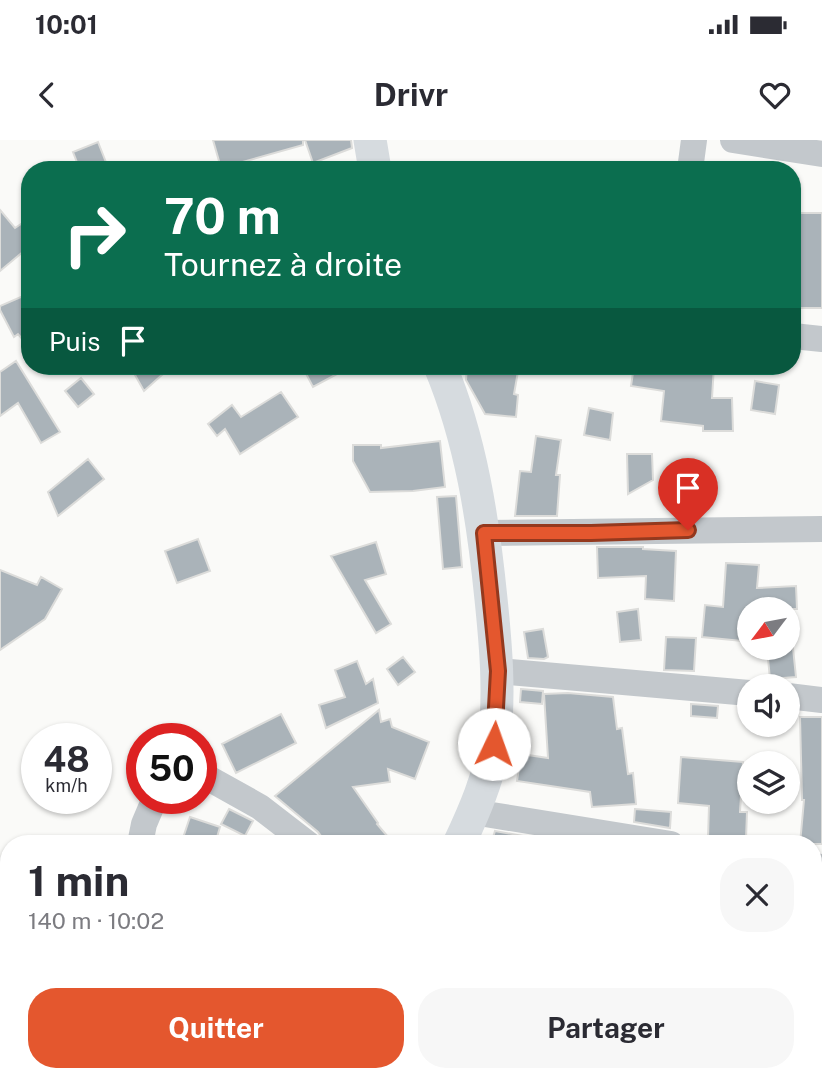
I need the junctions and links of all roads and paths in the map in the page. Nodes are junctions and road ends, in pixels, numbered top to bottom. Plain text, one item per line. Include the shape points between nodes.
1 (370, 140) edge
2 (694, 140) edge
3 (733, 140) edge
4 (822, 155) edge
5 (374, 161) edge
6 (691, 161) edge
7 (801, 337) edge
8 (822, 339) edge
9 (444, 375) edge
10 (822, 529) edge
11 (484, 533) junction
12 (498, 671) junction
13 (737, 692) edge
14 (800, 697) edge
15 (822, 699) edge
16 (217, 783) edge
17 (473, 812) junction
18 (148, 814) edge
19 (142, 835) edge
20 (296, 835) edge
21 (463, 835) edge
22 (615, 835) edge

1 - 5 main road
2 - 6 street
3 - 4 street
7 - 8 street
9 - 11 main road via 472,467
10 - 11 street
11 - 12 main road
12 - 13 street
12 - 17 main road via 494,744
14 - 15 street
16 - 20 street
17 - 21 main road
17 - 22 street
18 - 19 street

